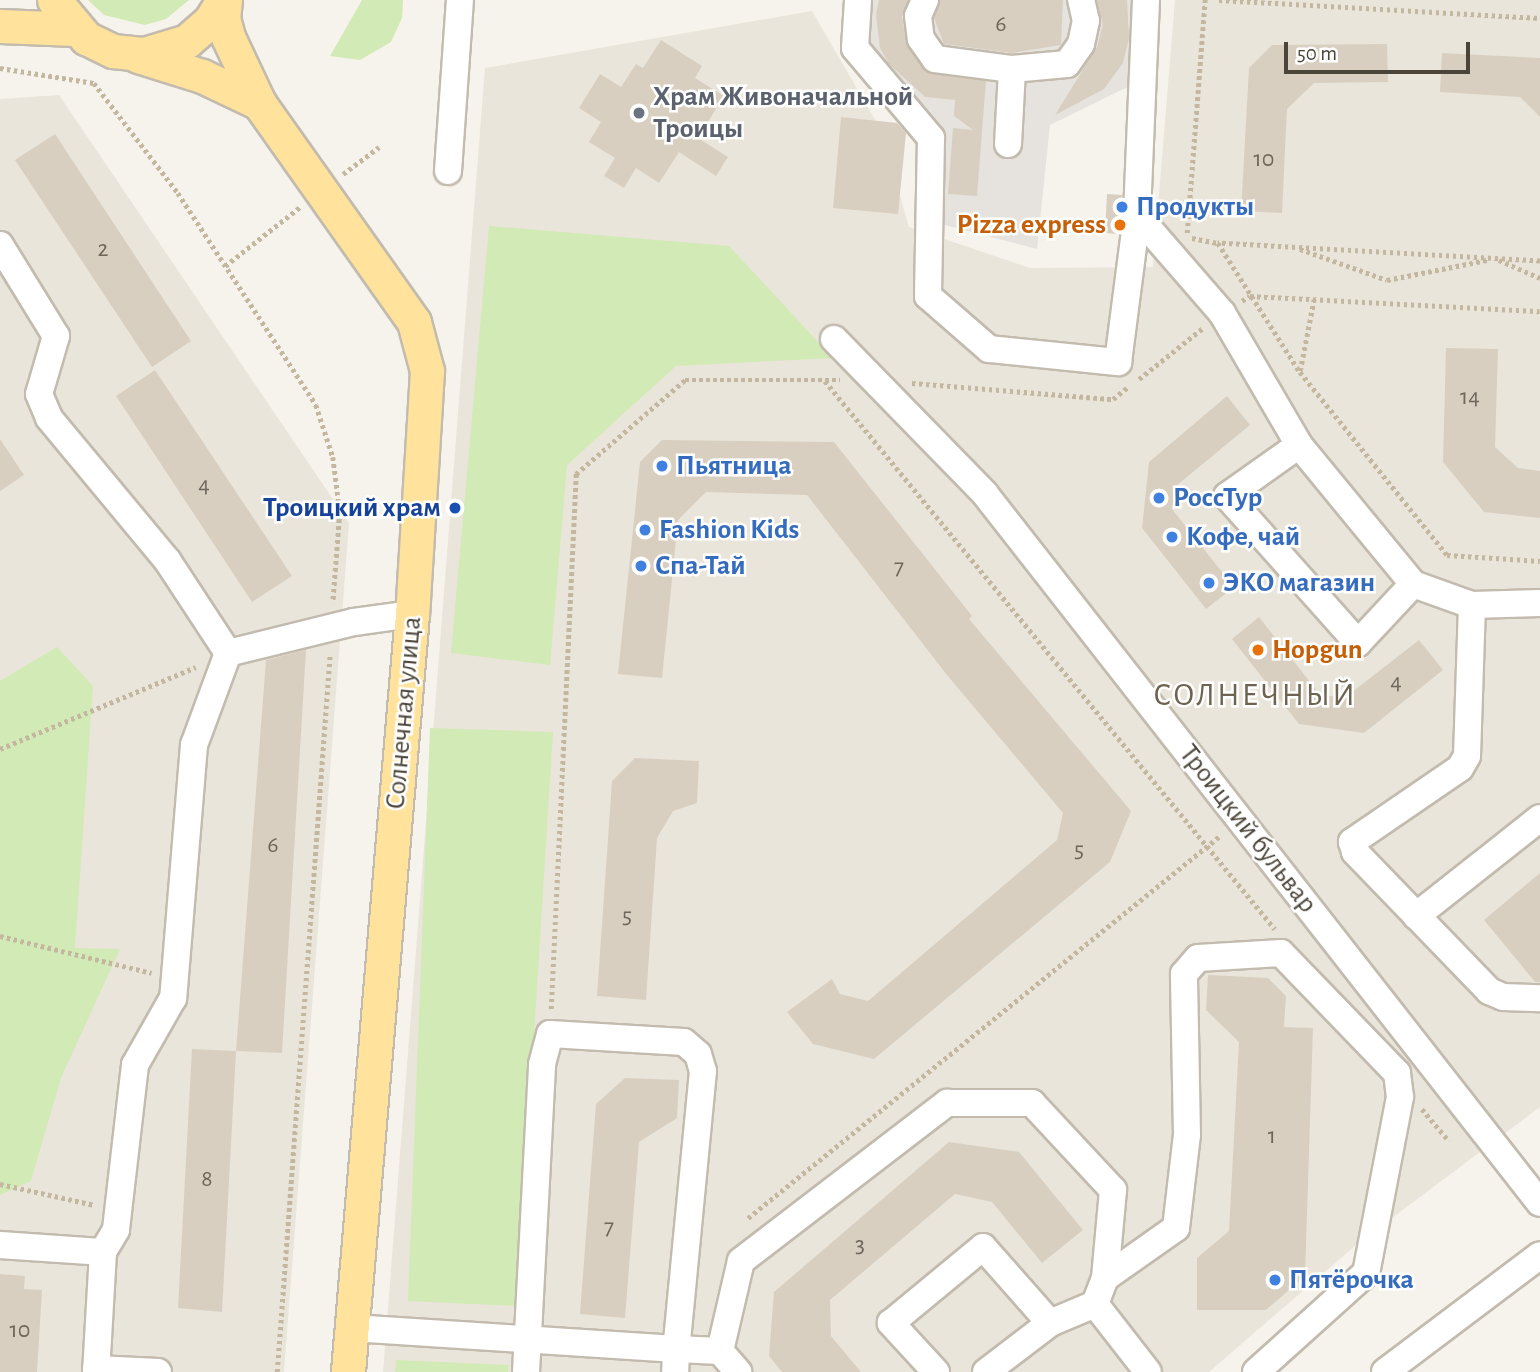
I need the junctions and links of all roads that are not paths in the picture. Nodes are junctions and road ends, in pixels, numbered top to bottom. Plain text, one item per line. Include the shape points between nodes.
1 (54, 0) edge
2 (224, 0) edge
3 (460, 0) edge
4 (858, 0) edge
5 (925, 0) edge
6 (1081, 0) edge
7 (1146, 0) edge
8 (0, 26) edge
9 (74, 29) junction
10 (129, 54) junction
11 (1012, 69) junction
12 (259, 103) junction
13 (1008, 144) dead end
14 (448, 170) dead end
15 (1137, 215) junction
16 (0, 245) edge
17 (834, 339) dead end
18 (1299, 445) junction
19 (1413, 584) junction
20 (1540, 603) edge
21 (1472, 605) junction
22 (412, 614) junction
23 (228, 653) junction
24 (1540, 818) edge
25 (1416, 916) junction
26 (1540, 998) edge
27 (1540, 1203) edge
28 (0, 1245) edge
29 (103, 1252) junction
30 (1540, 1255) edge
31 (1105, 1278) junction
32 (1096, 1304) junction
33 (1050, 1323) junction
34 (352, 1328) junction
35 (530, 1338) junction
36 (720, 1351) junction
37 (676, 1361) edge
38 (1403, 1367) edge
39 (96, 1371) edge
40 (158, 1372) edge
41 (348, 1372) edge
42 (526, 1372) edge
43 (738, 1372) edge
44 (936, 1372) edge
45 (986, 1372) edge
46 (1148, 1372) edge
47 (1256, 1372) edge

1 - 9 main road
2 - 10 main road via 210,22 187,41 159,52
2 - 12 main road, Солнечная улица via 228,37
3 - 14 street
4 - 15 street via 855,48 931,138 928,296 989,349 1118,362
5 - 11 street via 918,16 921,39 935,59
6 - 11 street via 1086,20 1081,44 1067,64
7 - 15 street
8 - 9 main road
9 - 10 main road, Солнечная улица via 99,46
10 - 12 main road, Солнечная улица via 202,76
11 - 13 street
12 - 22 main road, Солнечная улица via 414,322 425,350 428,391
15 - 18 street via 1222,313
16 - 23 street via 56,336 39,394 49,418 167,560
17 - 27 street, Троицкий бульвар via 985,494
18 - 19 street
18 - 19 street via 1227,496 1358,643
19 - 21 street
20 - 21 street
21 - 25 street via 1467,756 1460,768 1352,842 1355,852
22 - 23 street via 354,622
22 - 34 main road, Солнечная улица
23 - 29 street via 194,745 173,998 135,1065 116,1230
24 - 25 street
25 - 26 street via 1489,991 1503,997
28 - 29 street
29 - 39 street
30 - 38 street
31 - 32 street
31 - 36 street via 1114,1190 1032,1104 947,1103 741,1261
31 - 47 street via 1177,1228 1186,1135 1184,974 1198,958 1281,953 1397,1078 1399,1097 1366,1273
32 - 33 street
32 - 46 street
33 - 44 street via 983,1247 891,1323
33 - 45 street
34 - 35 street
34 - 41 main road, Солнечная улица
35 - 37 street
35 - 37 street via 542,1064 550,1034 684,1042 698,1054 703,1071
35 - 42 street
36 - 37 street
36 - 43 street
39 - 40 street

